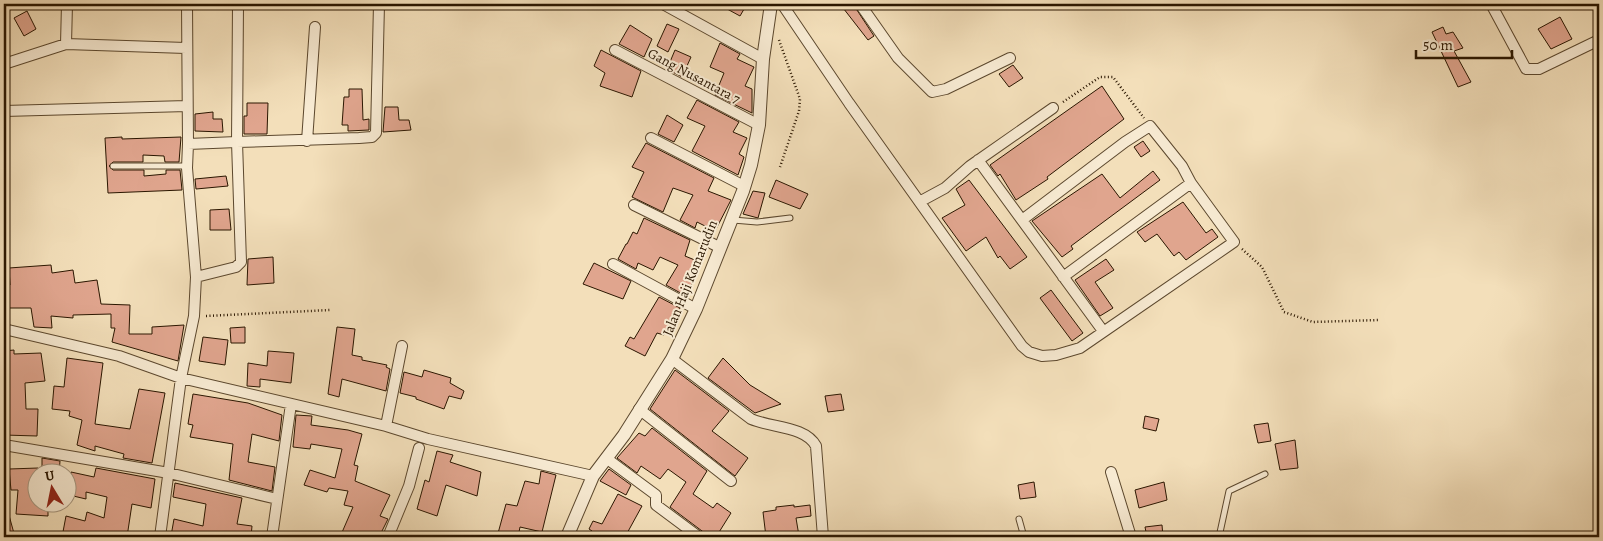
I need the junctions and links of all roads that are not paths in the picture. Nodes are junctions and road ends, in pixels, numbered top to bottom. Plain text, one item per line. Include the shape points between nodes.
1 (67, 4) edge
2 (186, 4) edge
3 (238, 4) edge
4 (379, 4) edge
5 (663, 4) edge
6 (771, 4) edge
7 (782, 4) edge
8 (860, 4) edge
9 (1492, 4) edge
10 (4, 23) edge
11 (315, 27) dead end
12 (4, 31) edge
13 (1599, 40) edge
14 (66, 44) junction
15 (186, 48) junction
16 (615, 50) dead end
17 (1010, 58) dead end
18 (764, 59) junction
19 (4, 64) edge
20 (187, 106) junction
21 (1053, 108) road end
22 (4, 111) edge
23 (759, 126) junction
24 (651, 138) dead end
25 (308, 141) junction
26 (237, 142) junction
27 (188, 144) junction
28 (978, 160) junction
29 (113, 166) dead end
30 (187, 166) junction
31 (1191, 184) junction
32 (744, 186) junction
33 (921, 201) junction
34 (634, 205) dead end
35 (790, 218) dead end
36 (730, 219) junction
37 (1022, 220) junction
38 (720, 247) junction
39 (613, 264) dead end
40 (196, 277) junction
41 (1063, 277) junction
42 (696, 309) junction
43 (4, 329) edge
44 (1103, 331) junction
45 (402, 346) dead end
46 (672, 359) junction
47 (181, 378) junction
48 (291, 404) junction
49 (640, 410) junction
50 (386, 426) junction
51 (4, 445) edge
52 (419, 448) dead end
53 (606, 458) junction
54 (1111, 472) dead end
55 (168, 473) junction
56 (1265, 474) dead end
57 (593, 476) junction
58 (731, 481) dead end
59 (277, 499) junction
60 (1019, 519) dead end
61 (160, 537) edge
62 (272, 537) edge
63 (388, 537) edge
64 (567, 537) edge
65 (699, 537) edge
66 (823, 537) edge
67 (1024, 537) edge
68 (1131, 537) edge
69 (1219, 537) edge

1 - 14 street
2 - 15 street
3 - 26 street
4 - 25 street via 376,133 359,138
5 - 18 street
6 - 18 street, Jalan Haji Komarudin
7 - 33 street
8 - 17 street via 898,58 932,92 946,89
9 - 13 street via 1526,69 1539,69
10 - 12 street
11 - 25 street
14 - 15 street
14 - 19 street
15 - 20 street
16 - 23 street, Gang Nusantara 7
18 - 23 street, Jalan Haji Komarudin
20 - 22 street
20 - 27 street
21 - 28 street
23 - 32 street, Jalan Haji Komarudin
24 - 32 street
25 - 26 street
26 - 27 street
26 - 40 street via 241,262 236,267
27 - 30 street
28 - 33 street via 945,188
28 - 37 street
29 - 30 lane
30 - 40 street
31 - 37 street via 1182,166 1150,126
31 - 41 street
31 - 44 street via 1234,242
32 - 36 street, Jalan Haji Komarudin
33 - 44 street via 990,304 1029,352 1042,356 1056,355 1080,348
34 - 38 street
35 - 36 lane via 757,222
36 - 38 street, Jalan Haji Komarudin
37 - 41 street
38 - 42 street, Jalan Haji Komarudin
39 - 42 street
40 - 47 street via 194,316
41 - 44 street
42 - 46 street, Jalan Haji Komarudin
43 - 47 street via 118,356
45 - 50 street
46 - 49 street, Jalan Haji Komarudin
46 - 66 street via 751,419 797,431 812,439 816,446
47 - 48 street
47 - 55 street
48 - 50 street
48 - 59 street
49 - 53 street, Jalan Haji Komarudin
49 - 58 street
50 - 57 street via 428,439
51 - 55 street
52 - 63 street via 409,486
53 - 57 street, Jalan Haji Komarudin
53 - 65 street via 656,495 656,505
54 - 68 street
55 - 59 street
55 - 61 street
56 - 69 lane via 1229,491
57 - 64 street, Jalan Haji Komarudin
59 - 62 street
60 - 67 lane

